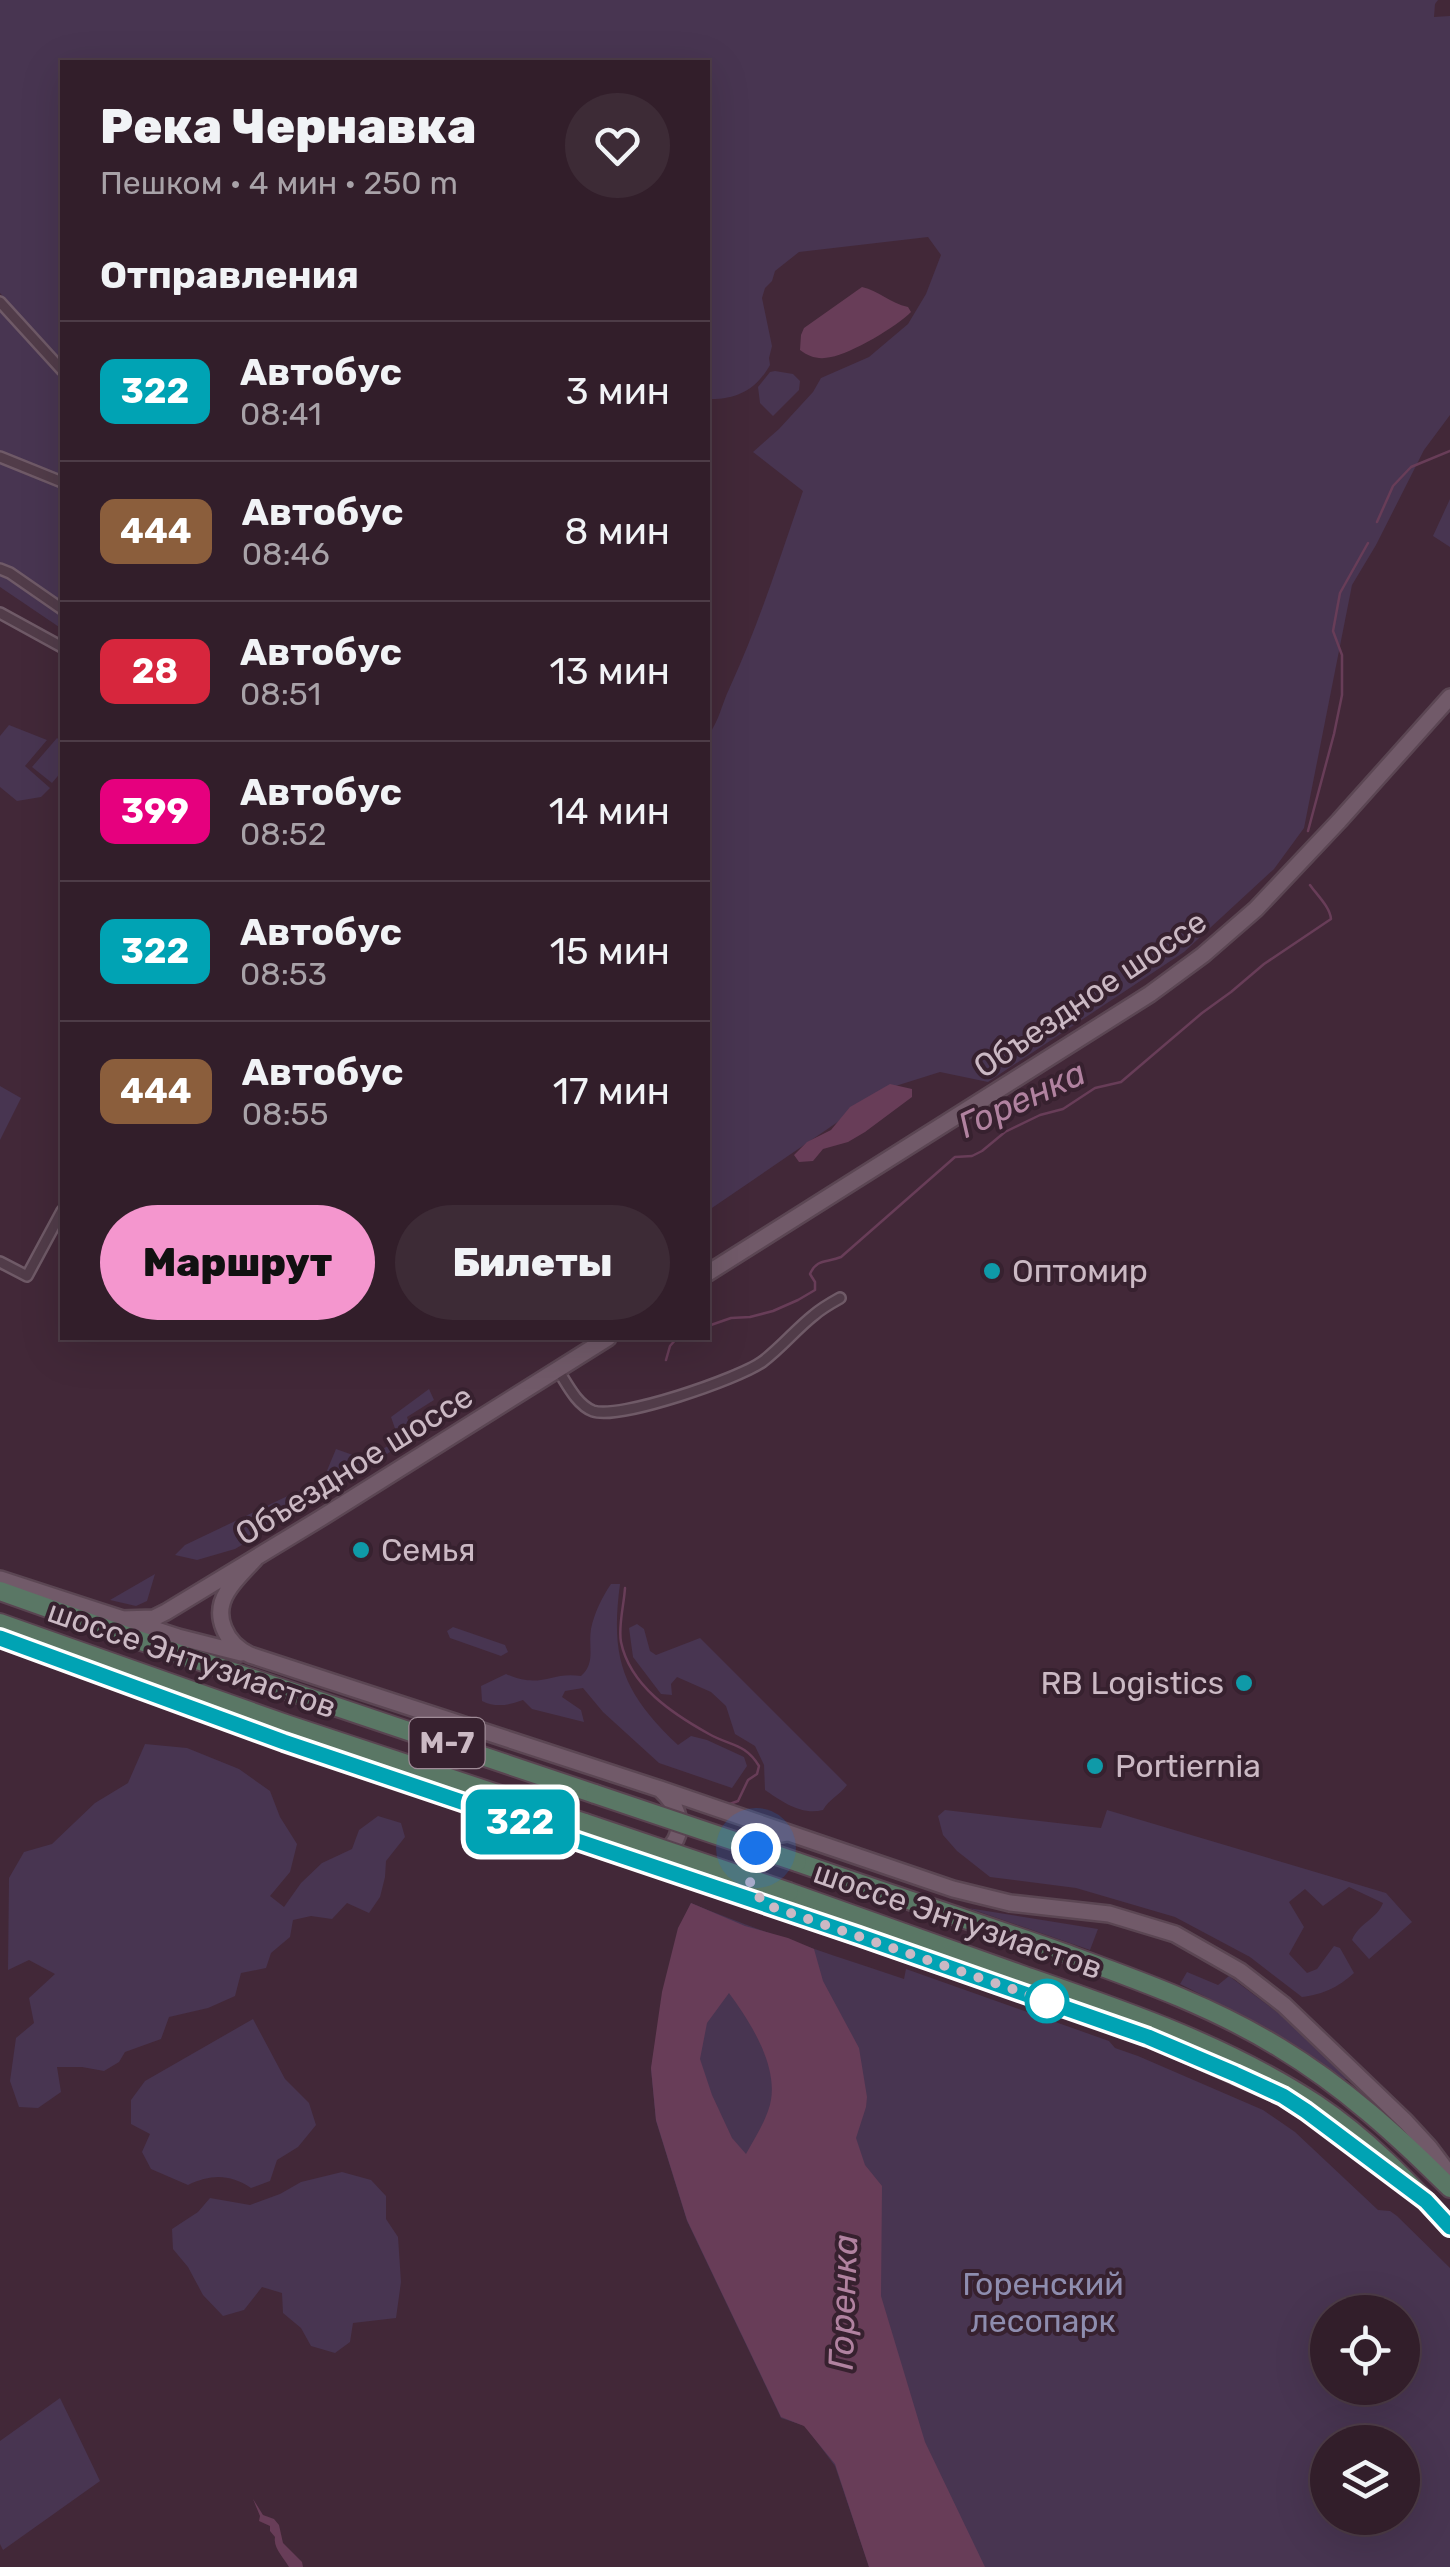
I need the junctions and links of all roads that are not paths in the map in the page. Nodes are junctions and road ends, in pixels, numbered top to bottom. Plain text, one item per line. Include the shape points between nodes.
1 (0, 302) edge
2 (60, 368) edge
3 (0, 457) edge
4 (60, 481) edge
5 (0, 568) edge
6 (60, 608) edge
7 (0, 613) edge
8 (60, 646) edge
9 (1450, 698) edge
10 (60, 1215) edge
11 (0, 1262) edge
12 (710, 1272) edge
13 (840, 1298) dead end
14 (605, 1340) edge
15 (558, 1370) junction
16 (255, 1559) junction
17 (0, 1580) edge
18 (0, 1591) edge
19 (120, 1619) junction
20 (0, 1623) edge
21 (0, 1638) edge
22 (250, 1655) junction
23 (660, 1789) junction
24 (791, 1833) junction
25 (639, 1862) junction
26 (767, 1905) junction
27 (1450, 2175) edge
28 (1450, 2188) edge
29 (1426, 2201) junction
30 (1450, 2227) edge

1 - 2 street
3 - 4 street
5 - 6 street
7 - 8 street
9 - 12 main road, Объездное шоссе via 1268,897 1204,955
10 - 11 street via 27,1276
13 - 15 street via 733,1378 626,1410 591,1410
14 - 15 main road, Объездное шоссе
15 - 16 main road, Объездное шоссе
16 - 19 main road, Объездное шоссе via 159,1616
16 - 22 main road via 229,1589 221,1611 230,1641
17 - 19 main road
18 - 28 highway, шоссе Энтузиастов / М-7, bridge via 1123,1974 1278,2046 1367,2110
19 - 22 main road
20 - 29 highway, шоссе Энтузиастов / М-7, bridge via 1156,2022 1280,2082 1335,2118
21 - 25 main road
22 - 23 main road
23 - 24 main road
23 - 25 main road via 676,1809 678,1835 662,1855
24 - 26 main road via 765,1839 749,1859 750,1885
24 - 27 main road via 980,1896 1109,1914 1175,1934 1284,2005 1406,2122
25 - 26 main road
26 - 29 main road via 1148,2037 1235,2074 1306,2111
29 - 30 highway, шоссе Энтузиастов / М-7

